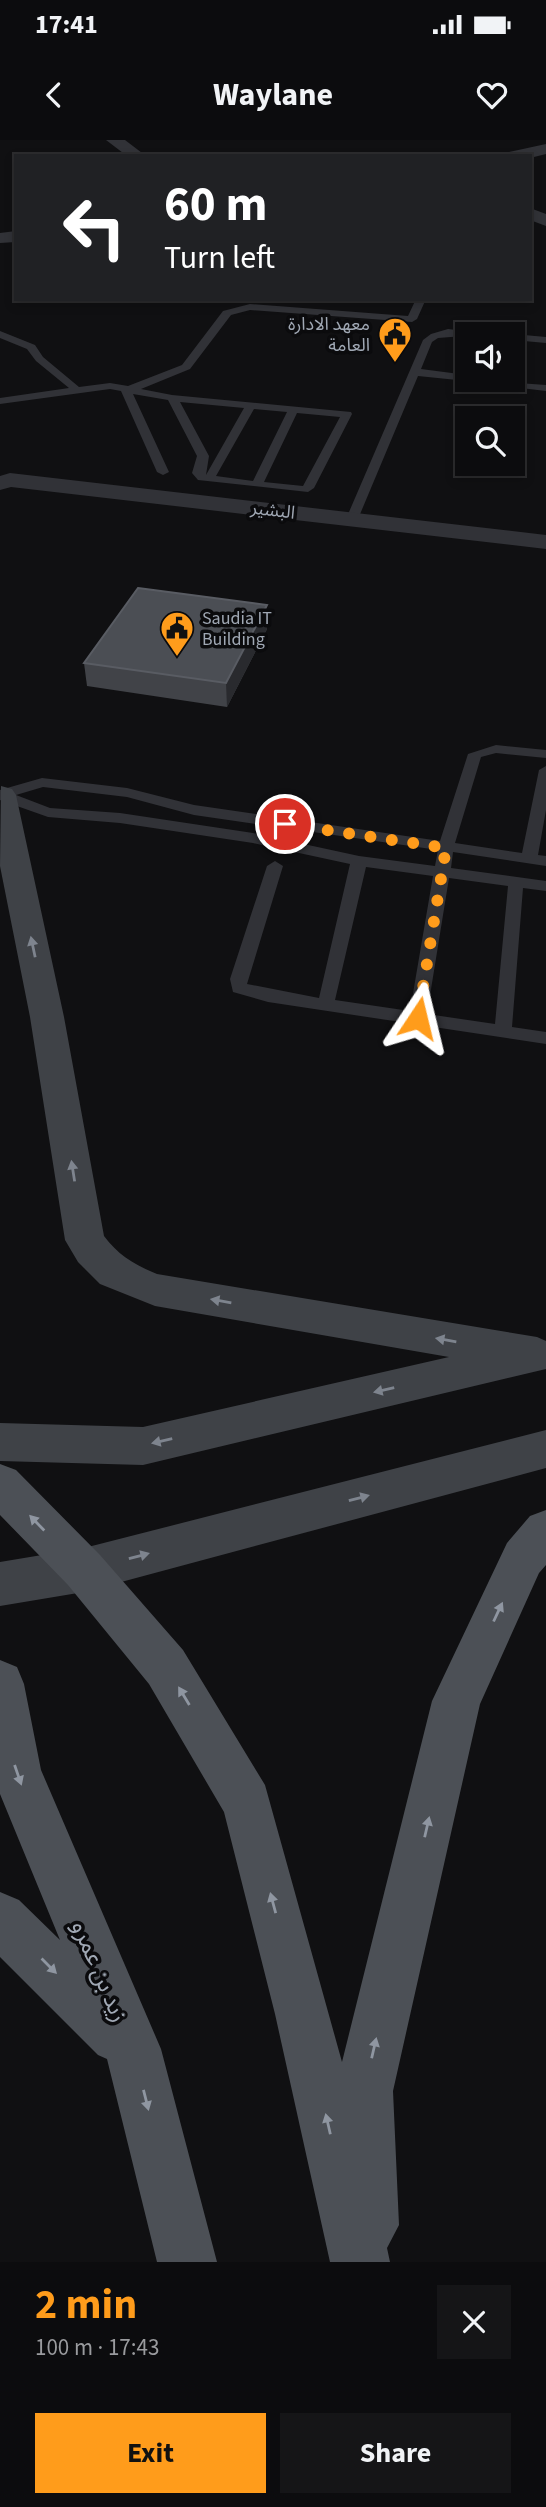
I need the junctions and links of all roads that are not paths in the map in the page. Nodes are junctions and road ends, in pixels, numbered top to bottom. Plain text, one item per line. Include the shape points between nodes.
1 (114, 140) edge
2 (546, 149) edge
3 (135, 154) edge
4 (524, 154) edge
5 (420, 301) edge
6 (272, 304) edge
7 (455, 331) edge
8 (0, 334) edge
9 (525, 338) edge
10 (546, 340) edge
11 (415, 372) junction
12 (455, 377) edge
13 (525, 385) edge
14 (546, 388) edge
15 (76, 390) junction
16 (126, 391) junction
17 (172, 398) junction
18 (0, 401) edge
19 (251, 405) junction
20 (294, 408) junction
21 (163, 472) dead end
22 (209, 479) junction
23 (0, 483) edge
24 (257, 485) junction
25 (352, 519) junction
26 (546, 542) edge
27 (546, 754) edge
28 (546, 770) edge
29 (0, 791) edge
30 (127, 793) junction
31 (120, 818) junction
32 (258, 820) junction
33 (253, 838) junction
34 (446, 848) junction
35 (529, 859) junction
36 (359, 861) junction
37 (546, 861) edge
38 (275, 866) dead end
39 (443, 872) junction
40 (516, 882) junction
41 (546, 886) edge
42 (326, 1004) junction
43 (418, 1018) junction
44 (503, 1031) junction
45 (546, 1038) edge
46 (542, 1355) edge
47 (0, 1441) edge
48 (546, 1449) edge
49 (0, 1484) edge
50 (546, 1531) edge
51 (84, 1570) junction
52 (0, 1584) edge
53 (0, 1684) edge
54 (0, 1919) edge
55 (132, 2049) junction
56 (187, 2262) edge
57 (360, 2262) edge
58 (370, 2262) edge

1 - 3 street
2 - 4 street
5 - 6 lane via 412,320
6 - 16 lane via 227,313 186,367
7 - 11 lane via 428,340
8 - 15 lane via 31,347 34,355 67,377
9 - 10 lane
11 - 12 lane
11 - 25 lane
13 - 14 lane
15 - 16 lane via 110,386
15 - 18 lane
16 - 17 lane
16 - 21 lane
17 - 19 lane
17 - 22 lane via 203,456 199,475
19 - 20 lane
19 - 22 lane
20 - 24 lane
20 - 24 lane via 346,414 307,490
22 - 24 lane
23 - 25 street, البشير via 10,480
25 - 26 street, البشير
27 - 34 lane via 496,749 475,754
28 - 35 lane
29 - 30 lane via 42,782
29 - 31 lane via 48,812
46 -> 29 main road via 155,1290 115,1276 97,1259 85,1240 47,1017
30 - 31 lane
30 - 32 lane
31 - 33 lane
32 - 33 lane
32 - 34 lane
33 - 36 lane
34 - 35 lane
34 - 39 lane
35 - 37 lane
36 - 39 lane
36 - 42 lane
38 - 42 lane via 238,979 239,988
39 - 40 lane
39 - 43 lane
40 - 41 lane
40 - 44 lane
42 - 43 lane
43 - 44 lane
44 - 45 lane
46 -> 47 main road via 143,1446
51 -> 48 main road
51 -> 49 main road
58 -> 50 main road via 364,2091 456,1702 523,1558
51 - 52 main road
57 -> 51 main road via 303,2014 247,1802 166,1667
53 -> 55 main road, زيد بن عمرو via 16,1771
54 -> 55 main road
55 -> 56 main road, زيد بن عمرو

